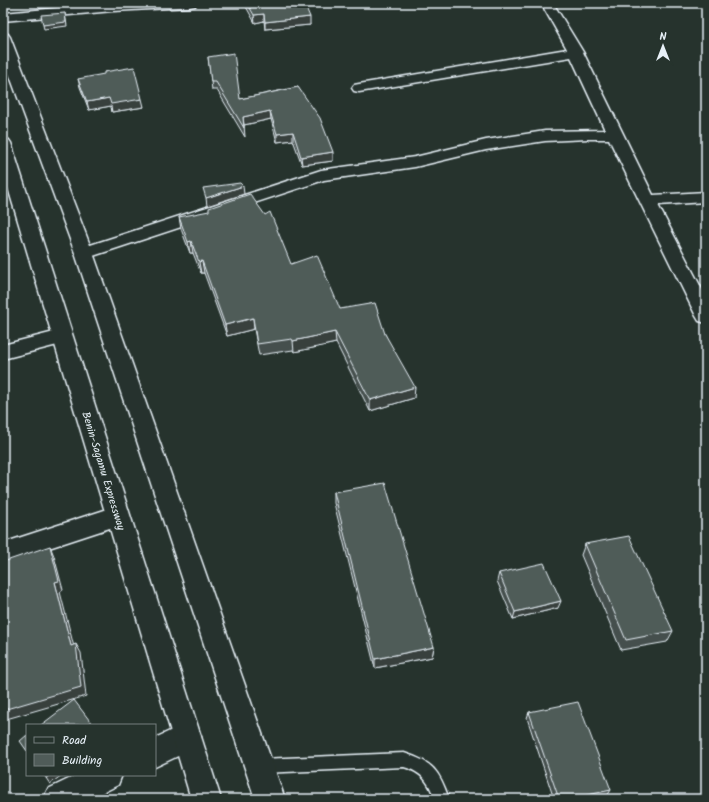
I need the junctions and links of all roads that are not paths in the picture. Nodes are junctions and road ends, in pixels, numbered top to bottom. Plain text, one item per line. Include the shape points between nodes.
1 (190, 3) edge
2 (547, 3) edge
3 (3, 17) edge
4 (3, 37) edge
5 (576, 52) junction
6 (359, 88) dead end
7 (615, 136) junction
8 (3, 143) edge
9 (706, 197) edge
10 (648, 200) junction
11 (84, 253) junction
12 (706, 316) edge
13 (62, 337) junction
14 (3, 352) edge
15 (117, 516) junction
16 (3, 553) edge
17 (187, 737) junction
18 (156, 752) edge
19 (259, 766) junction
20 (106, 776) edge
21 (58, 799) edge
22 (206, 799) edge
23 (270, 799) edge
24 (442, 799) edge

1 - 3 street
2 - 5 street
4 - 11 highway
5 - 6 street
5 - 7 street
7 - 10 street
7 - 11 street via 545,136 486,145 415,162 321,175
8 - 13 highway, Benin-Sagamu Expressway
9 - 10 street
10 - 12 street
11 - 19 highway
13 - 14 street
13 - 15 highway, Benin-Sagamu Expressway
15 - 16 street
15 - 17 highway, Benin-Sagamu Expressway
17 - 18 street
17 - 22 highway, Benin-Sagamu Expressway
19 - 23 highway
19 - 24 lane via 404,760 419,764 434,778
20 - 21 street

